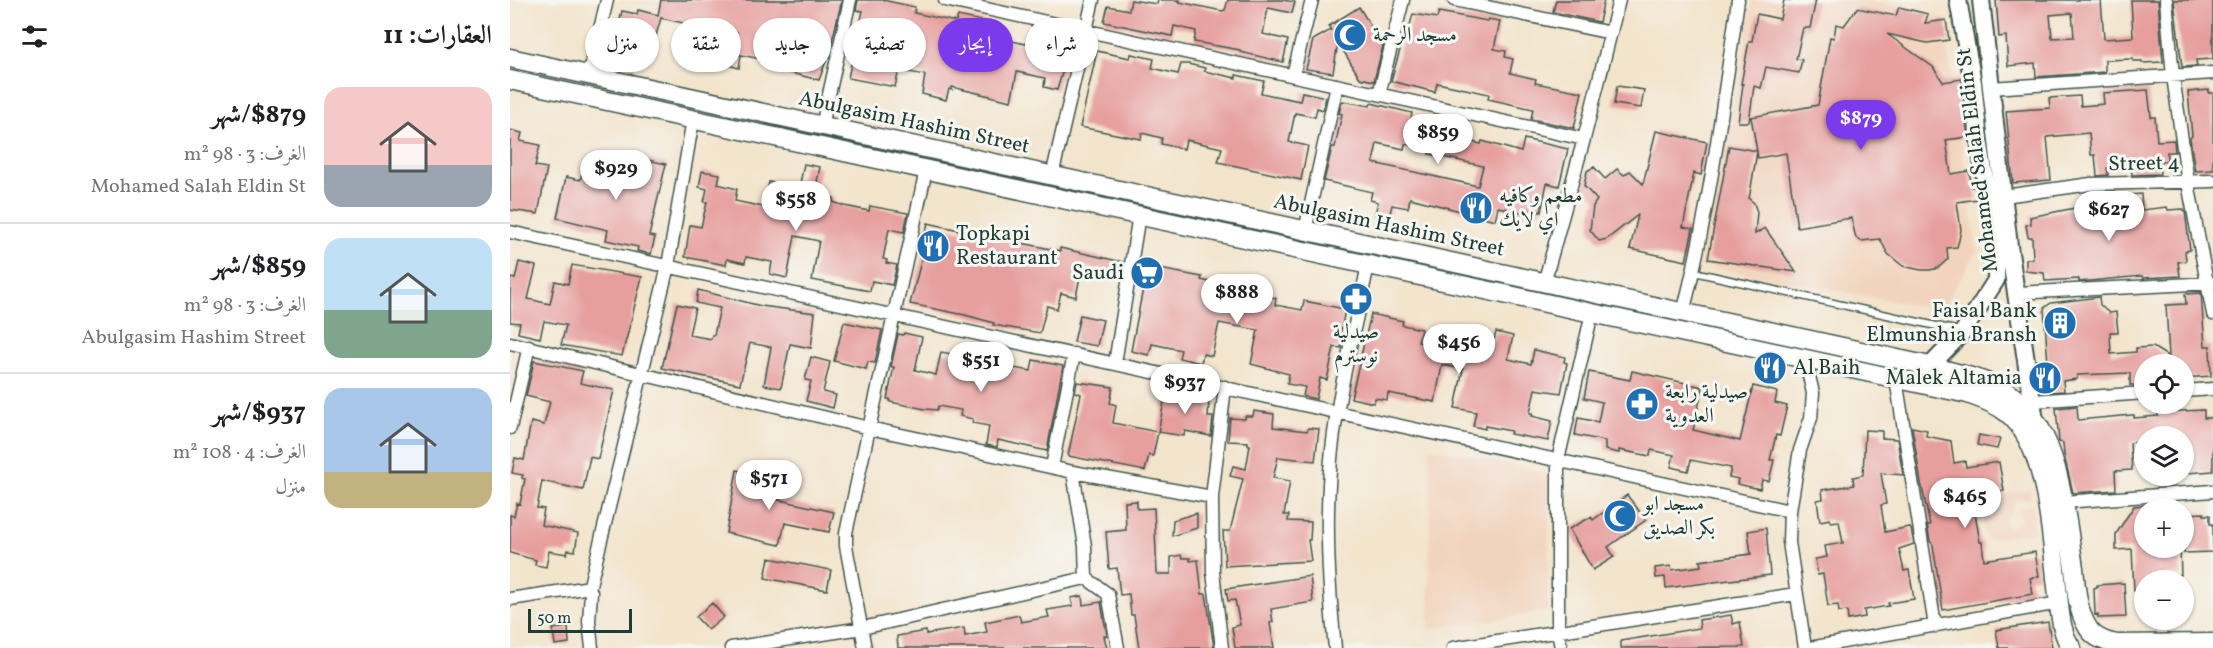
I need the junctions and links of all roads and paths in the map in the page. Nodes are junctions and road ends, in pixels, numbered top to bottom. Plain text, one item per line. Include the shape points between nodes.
1 (607, 0) edge
2 (850, 0) edge
3 (945, 0) edge
4 (1093, 0) edge
5 (1312, 0) edge
6 (1402, 0) edge
7 (1454, 0) edge
8 (1619, 0) edge
9 (1738, 0) edge
10 (1982, 0) edge
11 (2166, 0) edge
12 (1956, 1) edge
13 (1029, 18) edge
14 (1088, 18) edge
15 (1098, 33) edge
16 (1611, 33) junction
17 (510, 58) edge
18 (1076, 72) edge
19 (2213, 73) edge
20 (589, 75) junction
21 (1293, 75) junction
22 (2173, 76) junction
23 (510, 80) edge
24 (1337, 85) junction
25 (1991, 88) junction
26 (1380, 94) junction
27 (693, 119) junction
28 (822, 126) junction
29 (1584, 139) junction
30 (926, 170) junction
31 (1052, 176) junction
32 (2213, 181) edge
33 (2188, 183) junction
34 (2004, 196) junction
35 (1139, 215) junction
36 (1305, 231) junction
37 (510, 232) edge
38 (1368, 265) junction
39 (668, 266) junction
40 (1694, 272) junction
41 (1544, 283) junction
42 (2210, 283) edge
43 (2017, 293) junction
44 (1592, 313) junction
45 (1683, 313) junction
46 (2213, 314) edge
47 (894, 315) junction
48 (1963, 332) junction
49 (510, 343) edge
50 (528, 346) junction
51 (1074, 354) junction
52 (1805, 359) junction
53 (1115, 363) junction
54 (1930, 366) junction
55 (642, 374) junction
56 (1896, 379) junction
57 (1225, 387) junction
58 (2213, 389) edge
59 (2194, 390) edge
60 (2134, 394) edge
61 (2033, 401) junction
62 (1337, 412) junction
63 (2035, 422) junction
64 (510, 428) edge
65 (869, 428) junction
66 (1558, 460) junction
67 (1052, 467) junction
68 (1073, 472) junction
69 (2213, 491) edge
70 (1212, 497) junction
71 (2064, 502) junction
72 (1790, 510) junction
73 (1086, 578) junction
74 (589, 589) junction
75 (1796, 594) junction
76 (510, 598) edge
77 (2059, 603) junction
78 (1935, 626) junction
79 (862, 628) junction
80 (1558, 632) junction
81 (2213, 643) edge
82 (2071, 646) edge
83 (592, 648) edge
84 (731, 648) edge
85 (865, 648) edge
86 (1118, 648) edge
87 (1222, 648) edge
88 (1335, 648) edge
89 (1453, 648) edge
90 (1561, 648) edge
91 (1805, 648) edge
92 (1810, 648) edge

1 - 20 street
2 - 28 street
3 - 13 street
4 - 14 street
5 - 21 street
6 - 26 street
7 - 16 street
8 - 16 street
9 - 40 street
10 - 25 main road, Mohamed Salah Eldin St
11 - 22 street
12 - 48 main road, Mohamed Salah Eldin St via 1973,83 1998,265 1996,280
15 - 21 street
16 - 29 street
17 - 20 main road, Abulgasim Hashim Street
18 - 31 street
19 - 22 street
20 - 28 main road, Abulgasim Hashim Street
21 - 24 street
22 - 25 street
22 - 33 street
23 - 27 main road, Abulgasim Hashim Street
24 - 26 street
24 - 36 street
25 - 34 main road, Mohamed Salah Eldin St
26 - 29 street
27 - 30 main road, Abulgasim Hashim Street
27 - 39 street
28 - 31 main road, Abulgasim Hashim Street
29 - 41 street
30 - 35 main road, Abulgasim Hashim Street
30 - 47 street
31 - 36 main road, Abulgasim Hashim Street
32 - 33 street, Street 4
33 - 34 street, Street 4 via 2091,184
33 - 42 street
34 - 43 main road, Mohamed Salah Eldin St
35 - 38 main road, Abulgasim Hashim Street
35 - 53 street
36 - 41 main road, Abulgasim Hashim Street
37 - 39 street
38 - 44 main road, Abulgasim Hashim Street
38 - 62 street
39 - 47 street
39 - 55 street
40 - 45 street
40 - 48 lane
41 - 45 main road, Abulgasim Hashim Street
42 - 43 street
42 - 46 street
43 - 61 main road, Mohamed Salah Eldin St
44 - 52 main road, Abulgasim Hashim Street
44 - 66 street
45 - 54 main road, Abulgasim Hashim Street
47 - 51 street
47 - 65 street
48 - 54 main road, Mohamed Salah Eldin St
49 - 50 street
50 - 55 street
50 - 64 street
51 - 53 street
51 - 67 street
52 - 56 main road, Abulgasim Hashim Street
52 - 72 street via 1813,393 1811,418 1800,450
53 - 57 street
54 - 63 main road, Abulgasim Hashim Street via 2008,393
55 - 65 street
55 - 74 street
56 - 77 main road, Abulgasim Hashim Street via 1944,387 1992,403 2020,427 2042,477
56 - 78 street
57 - 62 street
57 - 70 street
58 - 59 street
60 - 61 street
61 - 63 main road, Mohamed Salah Eldin St
62 - 66 street
62 - 88 street via 1329,471 1328,528
63 - 71 main road, Abulgasim Hashim Street via 2051,451
65 - 67 street
65 - 79 street via 846,533
66 - 72 street
66 - 80 street
67 - 68 street
68 - 70 street
68 - 73 street
69 - 71 street
70 - 87 street via 1213,572
71 - 81 main road, Abulgasim Hashim Street via 2079,607 2087,628 2095,636 2117,644
72 - 75 street via 1789,542
73 - 79 street
73 - 86 street via 1108,594
74 - 76 street
74 - 83 street
75 - 80 street
75 - 91 street
77 - 78 street
77 - 82 main road, Abulgasim Hashim Street
78 - 92 street
79 - 84 street
79 - 85 street
80 - 89 street
80 - 90 street

